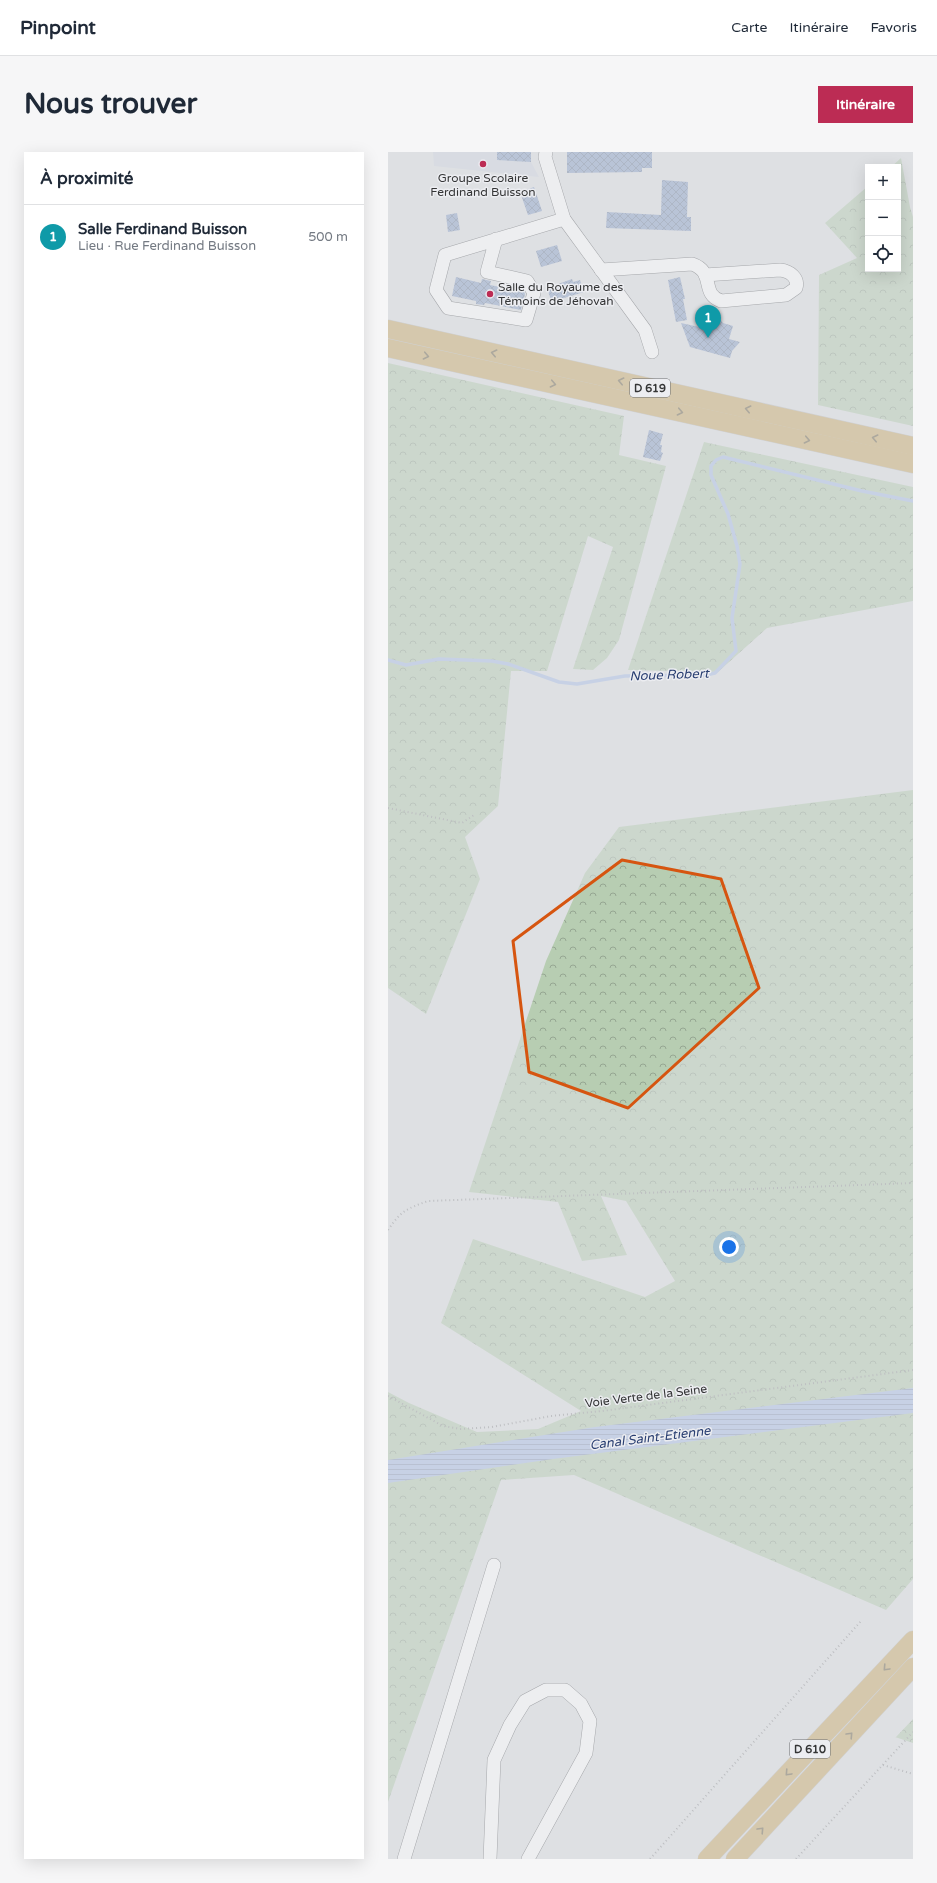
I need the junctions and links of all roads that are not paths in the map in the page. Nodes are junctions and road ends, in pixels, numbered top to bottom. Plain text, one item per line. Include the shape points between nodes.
1 (546, 152) edge
2 (564, 219) junction
3 (496, 240) junction
4 (601, 270) junction
5 (705, 275) junction
6 (388, 329) edge
7 (388, 348) edge
8 (652, 352) dead end
9 (913, 446) edge
10 (913, 464) edge
11 (494, 1565) dead end
12 (913, 1640) edge
13 (913, 1667) edge
14 (404, 1859) edge
15 (490, 1859) edge
16 (528, 1859) edge
17 (707, 1859) edge
18 (735, 1859) edge

1 - 2 street via 545,157
2 - 3 street
2 - 4 street
3 - 3 street via 487,272 527,281 534,293 526,320 448,308 436,290 445,255
4 - 5 street via 692,264 701,267
4 - 8 street via 645,330
5 - 5 street via 711,293 715,299 721,301 786,295 796,288 797,284 787,271 780,270
9 -> 6 highway, D 619
7 -> 10 highway, D 619
11 - 14 street
12 -> 17 highway, D 610
18 -> 13 highway, D 610
15 - 16 street via 494,1760 510,1725 525,1701 546,1690 565,1690 581,1704 590,1722 586,1753

